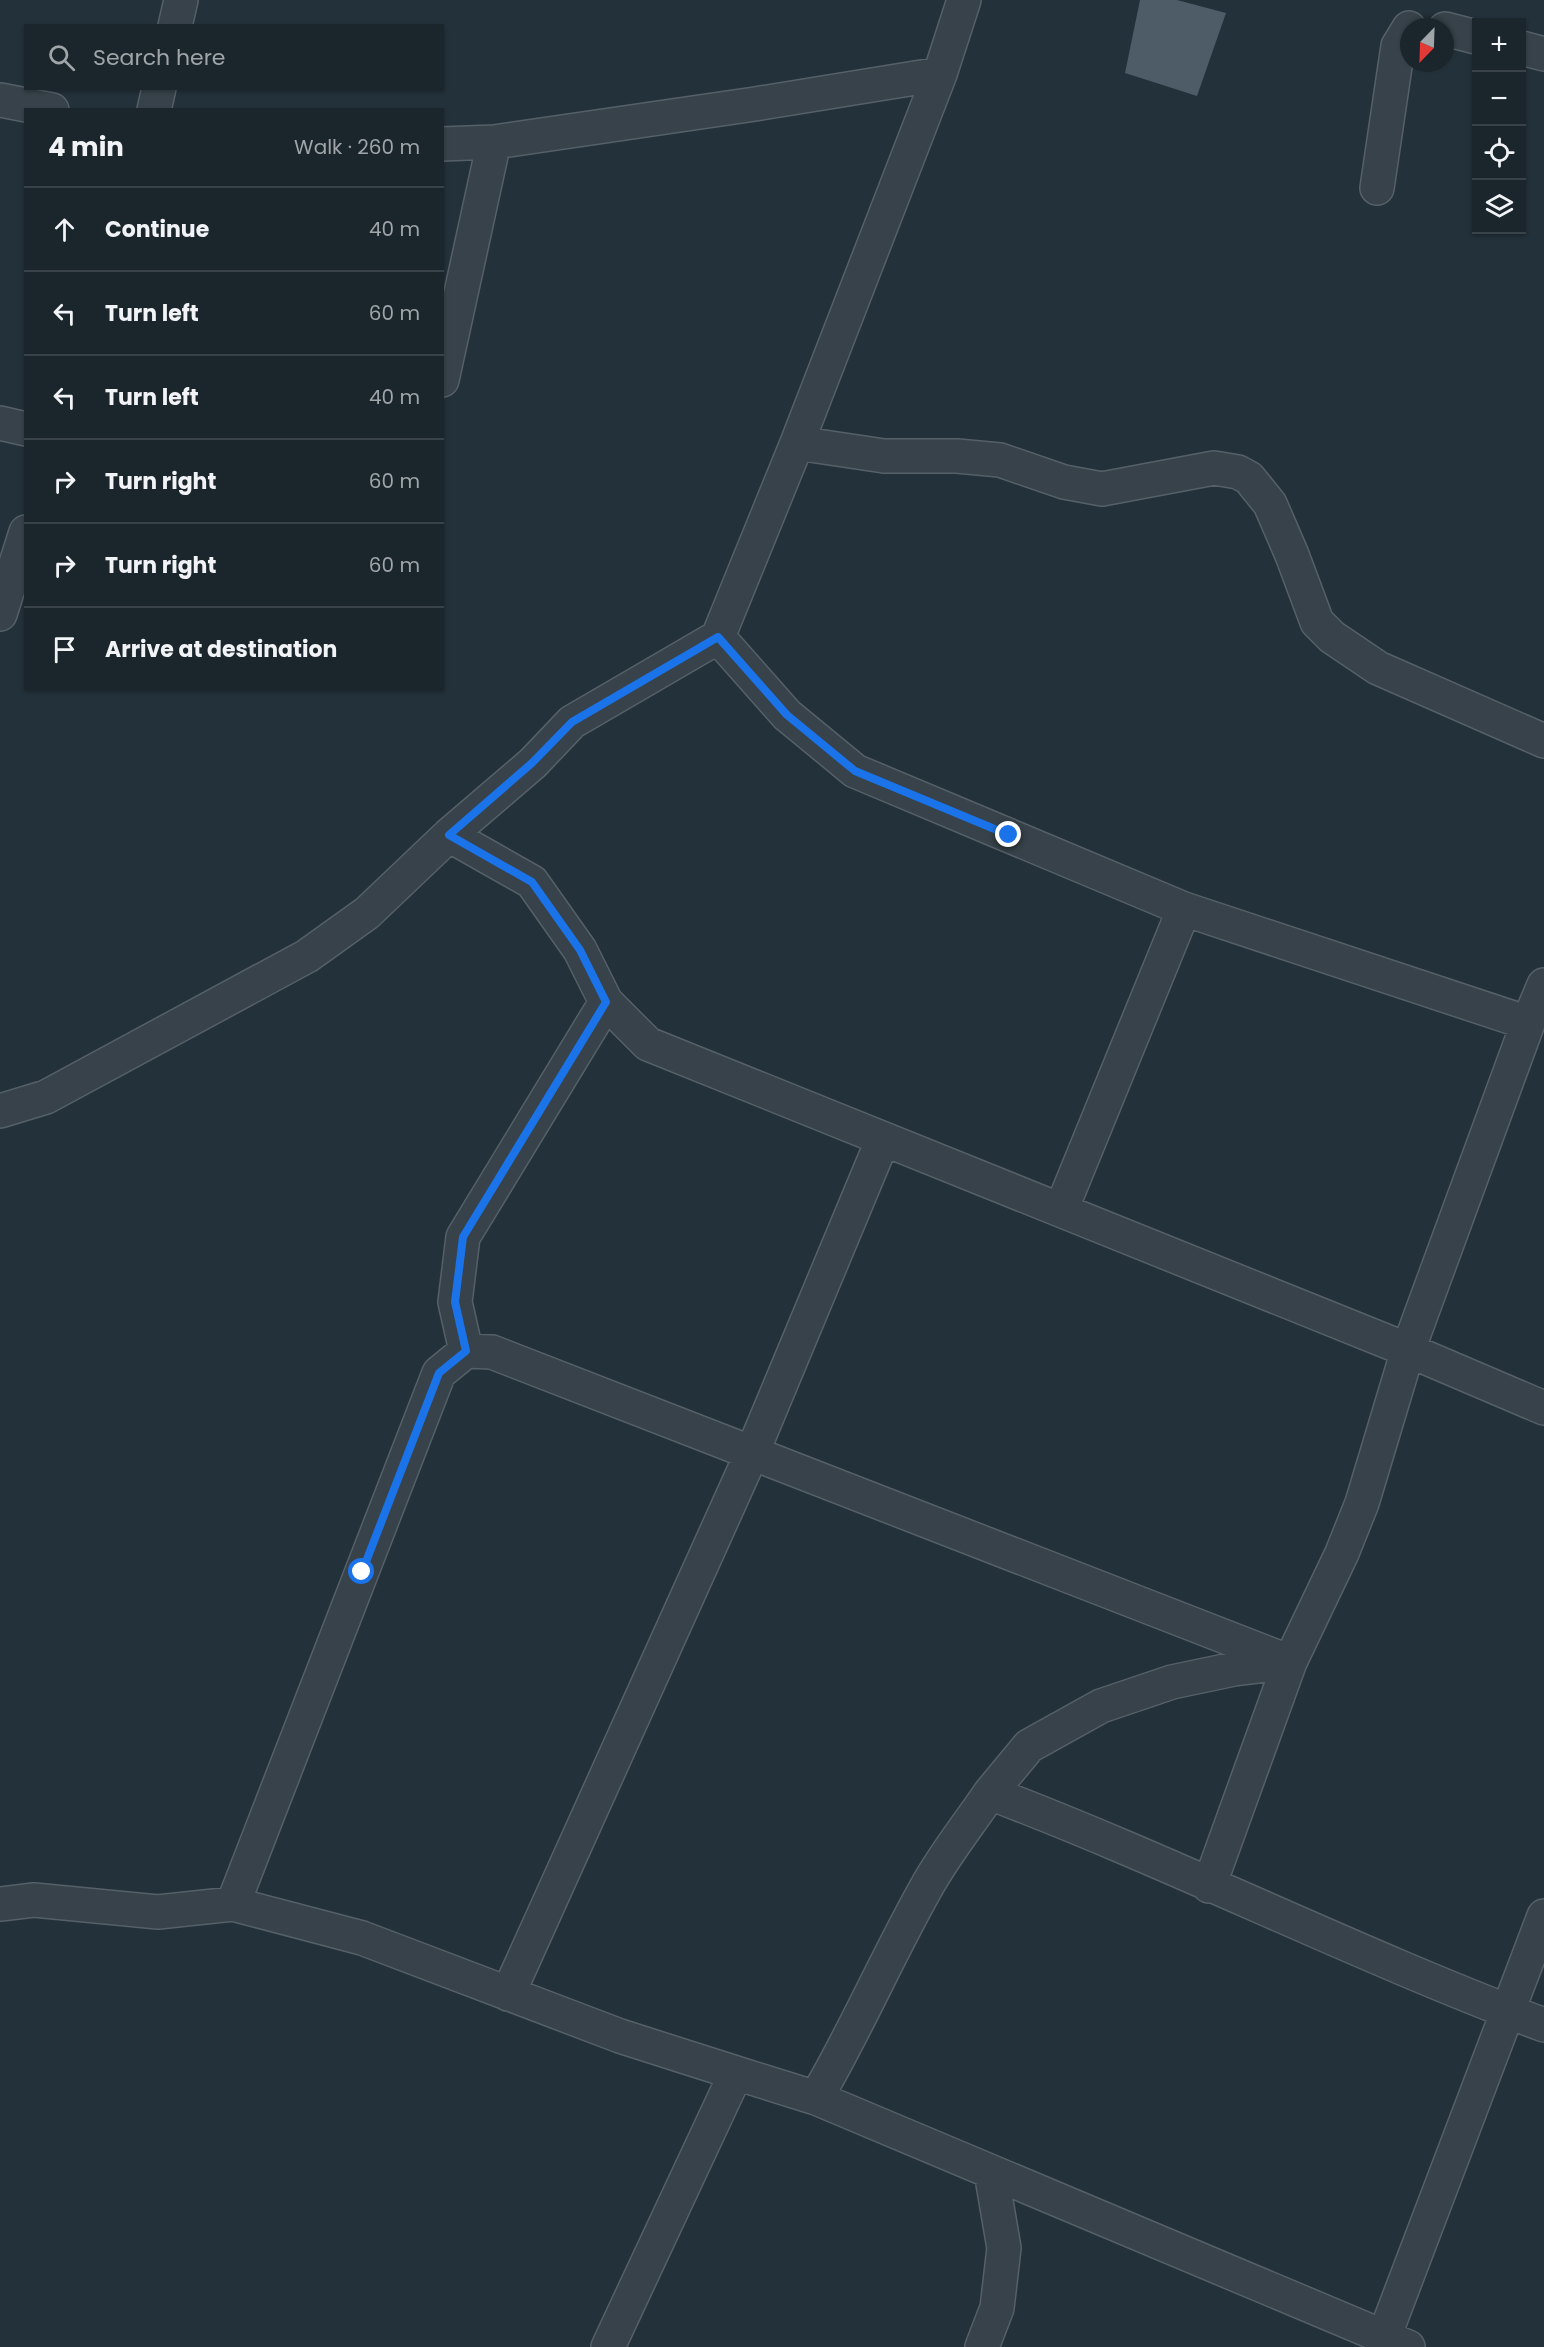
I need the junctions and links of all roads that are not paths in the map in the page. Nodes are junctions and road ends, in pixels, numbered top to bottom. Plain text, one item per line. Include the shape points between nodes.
1 (181, 0) edge
2 (964, 0) edge
3 (175, 24) edge
4 (1454, 31) edge
5 (1472, 36) edge
6 (1400, 43) edge
7 (1526, 49) edge
8 (1544, 54) edge
9 (940, 74) junction
10 (159, 90) edge
11 (0, 100) edge
12 (42, 108) edge
13 (154, 108) edge
14 (494, 142) junction
15 (444, 144) edge
16 (1377, 188) dead end
17 (444, 371) edge
18 (0, 423) edge
19 (24, 429) edge
20 (797, 443) junction
21 (24, 538) edge
22 (0, 614) edge
23 (718, 637) junction
24 (1544, 741) edge
25 (449, 835) junction
26 (1184, 909) junction
27 (1544, 985) edge
28 (606, 1002) junction
29 (1528, 1023) junction
30 (0, 1111) edge
31 (883, 1139) junction
32 (1061, 1210) junction
33 (1408, 1350) junction
34 (466, 1351) junction
35 (1544, 1408) edge
36 (752, 1453) junction
37 (1290, 1662) junction
38 (990, 1793) junction
39 (1209, 1886) junction
40 (0, 1904) edge
41 (233, 1904) junction
42 (1544, 1916) edge
43 (508, 1994) junction
44 (1508, 2012) junction
45 (1544, 2025) edge
46 (736, 2073) junction
47 (816, 2098) junction
48 (991, 2172) junction
49 (1396, 2342) edge
50 (608, 2347) edge
51 (982, 2347) edge

1 - 3 street
2 - 9 street
4 - 5 street
6 - 16 street
7 - 8 street
9 - 14 street
9 - 20 street
10 - 13 street
11 - 12 street
14 - 15 street
14 - 17 street
18 - 19 street
20 - 23 street
20 - 24 street via 885,456 1000,460 1064,482 1102,489 1214,468 1238,472 1249,478 1270,504 1317,622 1332,637 1378,668
21 - 22 street
23 - 25 street via 572,722 532,763
23 - 26 street via 787,715 855,771
25 - 28 street via 532,882 580,950
25 - 30 street via 368,913 307,956 46,1096
26 - 29 street
26 - 32 street
27 - 29 street
28 - 31 street via 648,1044
28 - 34 street via 463,1237 455,1302
29 - 33 street
31 - 32 street
31 - 36 street
32 - 33 street
33 - 35 street
33 - 37 street via 1362,1503
34 - 36 street via 492,1352
34 - 41 street via 439,1373
36 - 37 street
36 - 43 street
37 - 38 street via 1172,1682 1101,1706 1029,1746
37 - 39 street
38 - 39 street
38 - 47 street via 927,1886
39 - 44 street
40 - 41 street via 34,1900 158,1912
41 - 43 street via 362,1938
42 - 44 street
43 - 46 street via 620,2036
44 - 45 street
44 - 49 street
46 - 47 street
46 - 50 street
47 - 48 street
48 - 49 street
48 - 51 street via 1004,2248 997,2308

